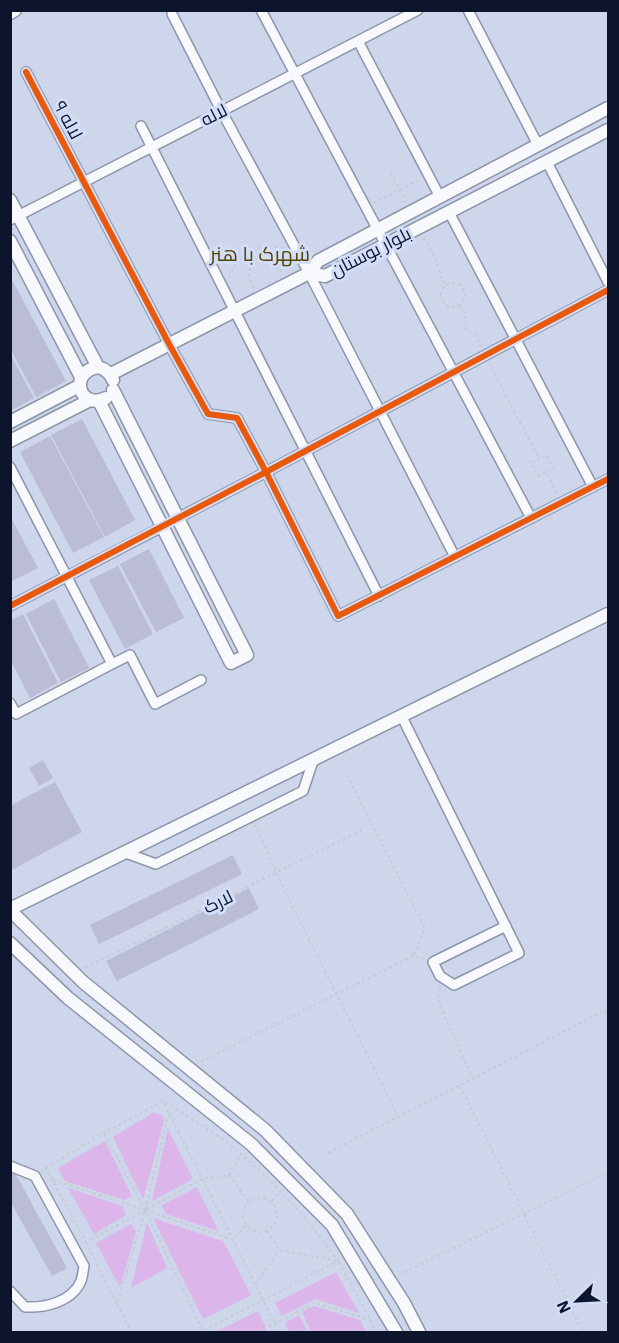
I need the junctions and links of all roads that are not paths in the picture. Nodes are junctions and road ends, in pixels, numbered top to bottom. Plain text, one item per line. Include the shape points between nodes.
1 (15, 10) edge
2 (261, 10) edge
3 (418, 10) edge
4 (468, 10) edge
5 (10, 13) edge
6 (172, 14) dead end
7 (358, 41) junction
8 (26, 72) dead end
9 (294, 74) junction
10 (609, 108) edge
11 (222, 112) junction
12 (141, 126) dead end
13 (609, 130) edge
14 (538, 145) junction
15 (152, 148) junction
16 (547, 162) junction
17 (84, 182) junction
18 (440, 197) junction
19 (10, 200) edge
20 (449, 212) junction
21 (15, 218) edge
22 (378, 230) junction
23 (10, 241) edge
24 (385, 245) junction
25 (309, 273) junction
26 (609, 282) edge
27 (609, 290) edge
28 (231, 305) junction
29 (515, 339) junction
30 (168, 344) junction
31 (98, 367) junction
32 (453, 372) junction
33 (111, 374) junction
34 (80, 382) junction
35 (112, 390) junction
36 (94, 401) junction
37 (380, 411) junction
38 (10, 422) edge
39 (10, 441) edge
40 (305, 451) junction
41 (10, 467) edge
42 (266, 472) junction
43 (609, 479) edge
44 (592, 487) junction
45 (178, 518) junction
46 (531, 518) junction
47 (162, 526) junction
48 (455, 557) junction
49 (67, 577) junction
50 (379, 596) junction
51 (10, 606) edge
52 (609, 614) edge
53 (112, 664) junction
54 (201, 680) dead end
55 (10, 703) edge
56 (402, 717) junction
57 (313, 760) junction
58 (126, 854) junction
59 (10, 909) edge
60 (506, 926) junction
61 (10, 943) edge
62 (10, 1166) edge
63 (11, 1296) edge
64 (396, 1332) edge
65 (418, 1332) edge

1 - 5 street
2 - 9 street
3 - 7 street, لاله
4 - 14 street
6 - 11 street
7 - 9 street, لاله
7 - 18 street
8 - 17 street, لاله ۹
9 - 11 street, لاله
9 - 22 street
10 - 14 street, بلوار بوستان
11 - 15 street, لاله
11 - 25 street
12 - 15 street
13 - 16 street, بلوار بوستان
14 - 18 street, بلوار بوستان
15 - 17 street, لاله
15 - 28 street
16 - 20 street, بلوار بوستان
16 - 26 street
17 - 21 street, لاله
17 - 30 street, لاله ۹
18 - 22 street, بلوار بوستان
19 - 21 street
20 - 24 street, بلوار بوستان
20 - 29 street
21 - 31 street
22 - 24 street
22 - 25 street, بلوار بوستان via 318,261
23 - 34 street
24 - 25 street, بلوار بوستان via 325,276
24 - 32 street
25 - 28 street via 258,298
25 - 37 street
27 - 29 street
28 - 30 street
28 - 40 street
29 - 32 street
29 - 44 street
30 - 33 street
30 - 42 street, لاله ۹ via 208,414 237,418
31 - 33 street
31 - 34 street via 90,368
32 - 37 street
32 - 46 street
33 - 35 street
34 - 36 street via 82,394
34 - 38 street
35 - 36 street via 108,397
35 - 45 street
36 - 39 street
36 - 47 street
37 - 40 street
37 - 48 street
40 - 42 street
40 - 50 street
41 - 49 street
42 - 45 street
42 - 50 street via 338,616
43 - 44 street
44 - 46 street
45 - 47 street
45 - 47 street via 247,655 231,663
46 - 48 street
47 - 49 street
48 - 50 street
49 - 51 street
49 - 53 street
52 - 56 street
53 - 54 street via 130,655 155,704
53 - 55 street via 16,714
56 - 57 street
56 - 60 street
57 - 58 street
57 - 58 street via 303,791 156,864
58 - 59 street
59 - 65 street via 74,974 265,1130 347,1214
60 - 60 street via 519,953 454,986 440,976 433,962
61 - 64 street via 69,999 251,1144 332,1225
62 - 63 street via 35,1176 84,1266 81,1282 68,1296 44,1308 25,1307

